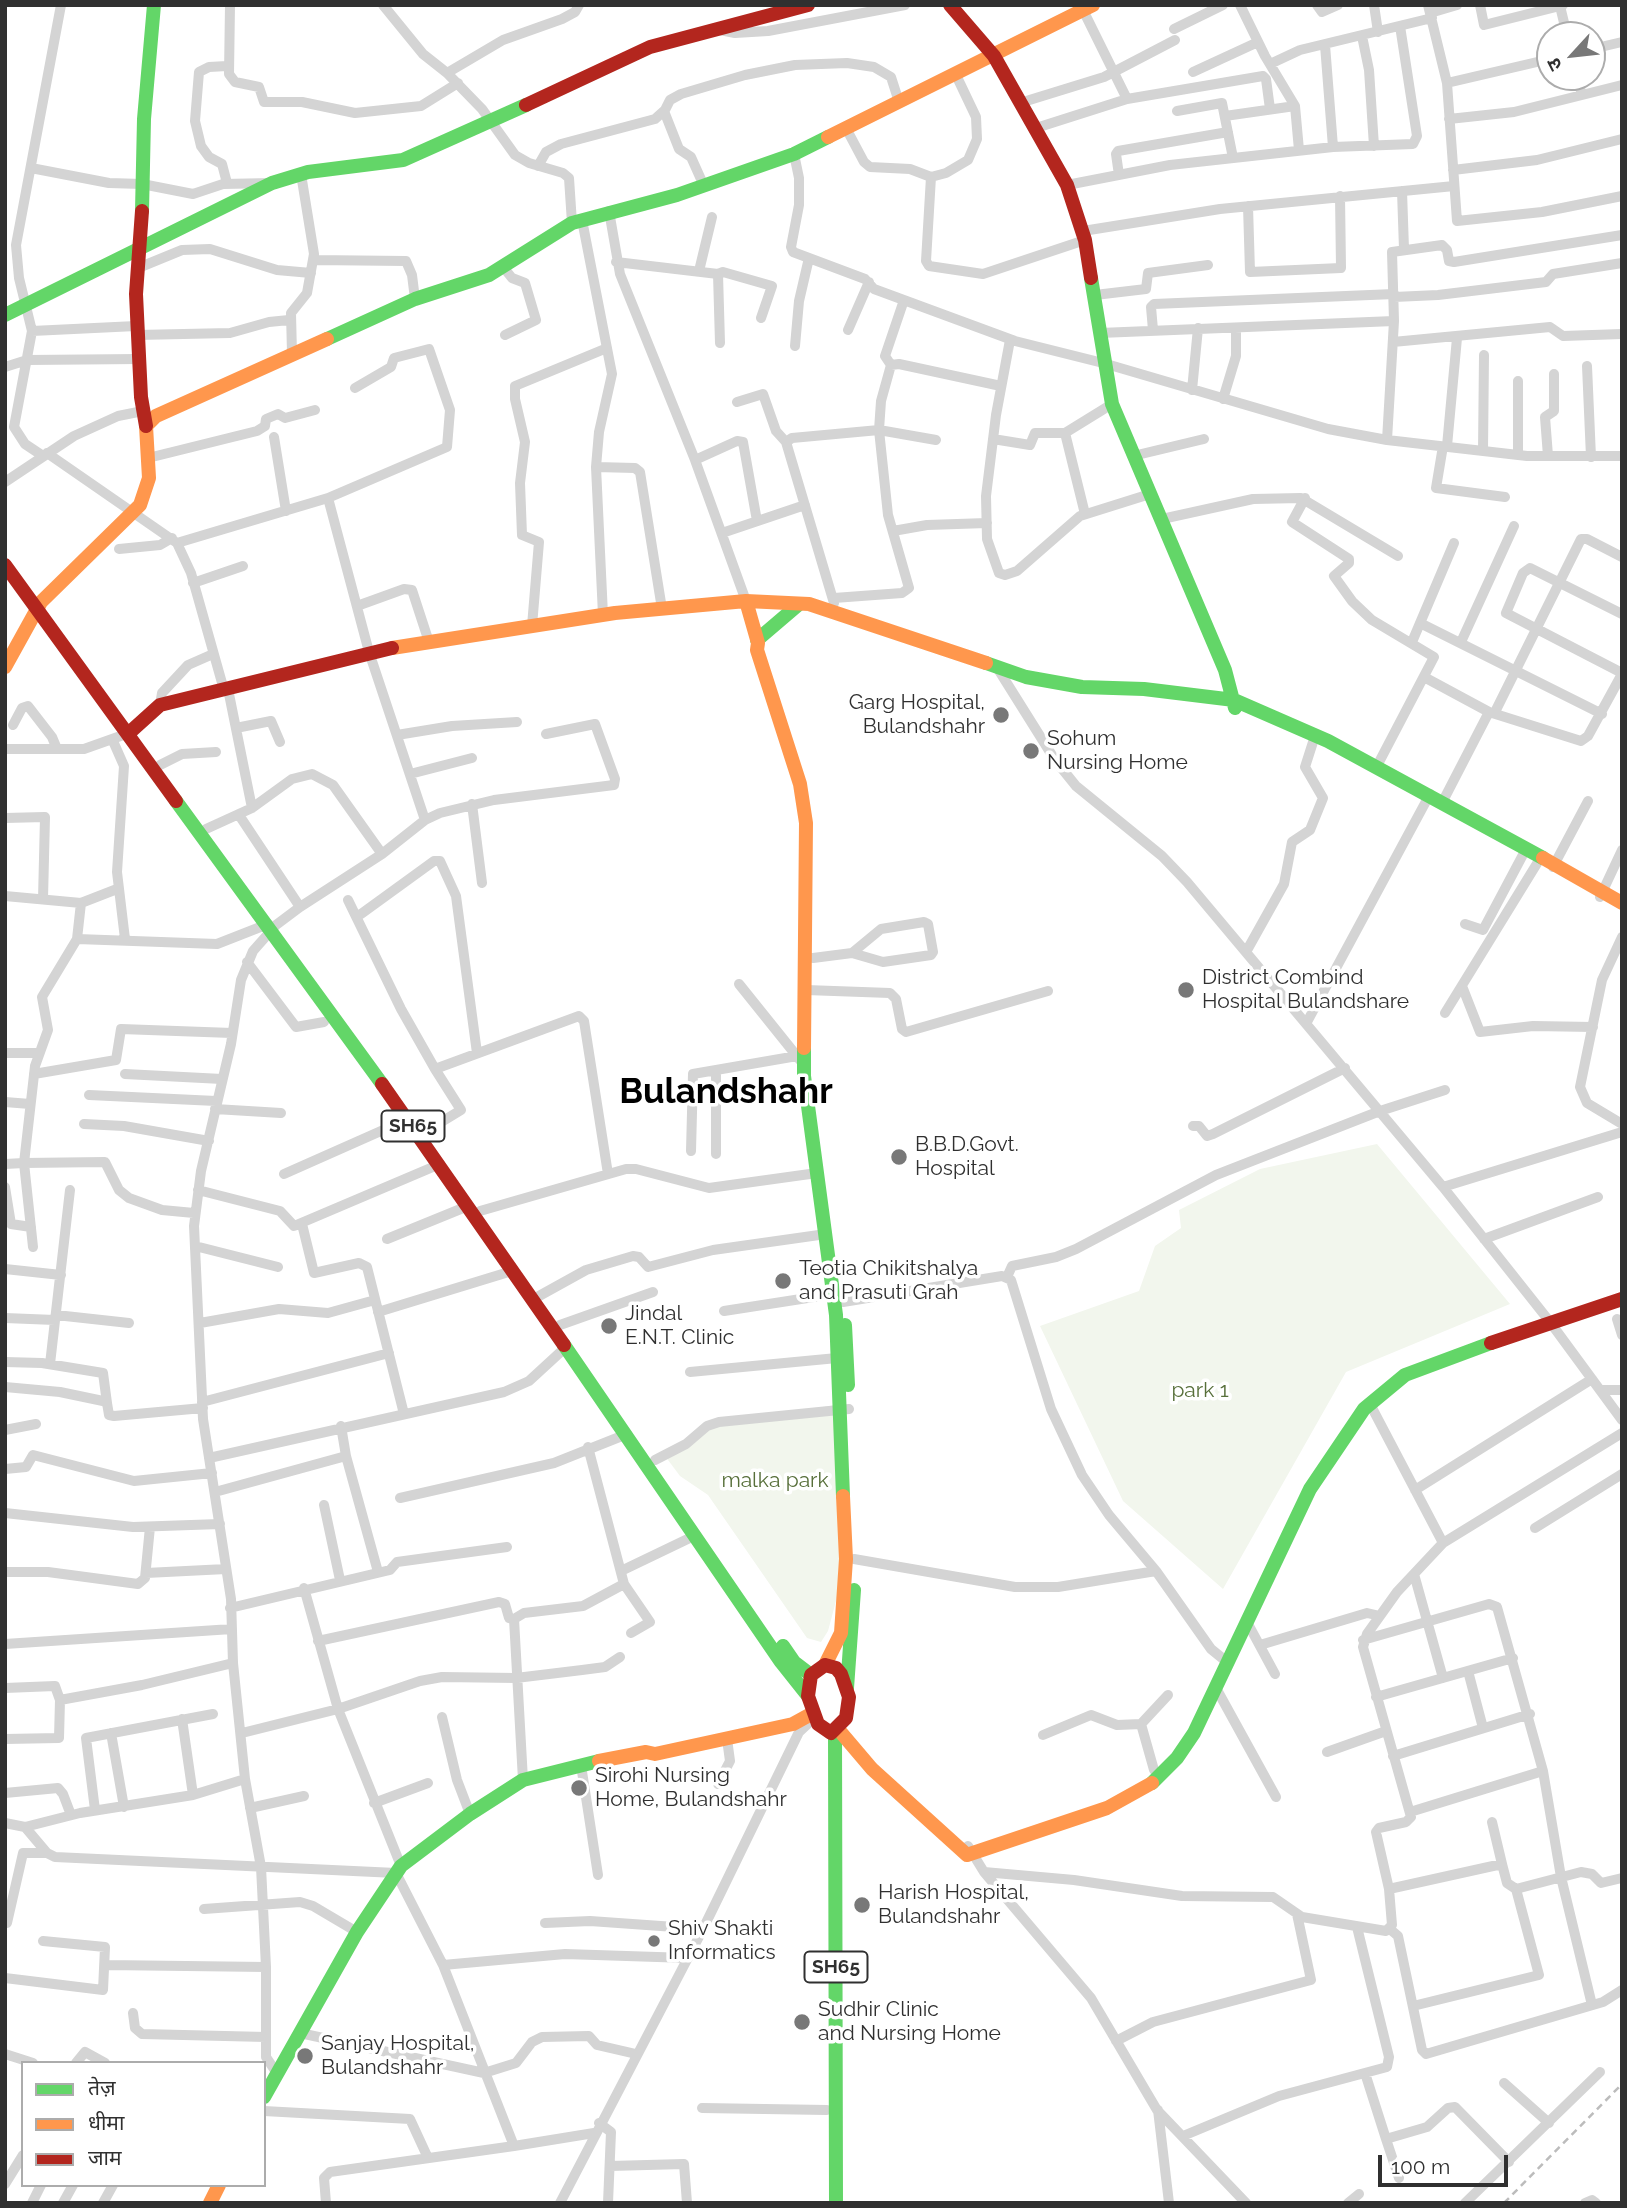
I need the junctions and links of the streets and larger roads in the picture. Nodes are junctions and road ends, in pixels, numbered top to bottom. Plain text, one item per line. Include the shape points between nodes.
1 (61, 5) edge
2 (154, 5) edge
3 (230, 5) edge
4 (398, 5) edge
5 (579, 5) edge
6 (808, 5) edge
7 (905, 5) edge
8 (950, 5) edge
9 (1223, 5) edge
10 (1240, 5) edge
11 (1317, 5) edge
12 (1338, 5) edge
13 (1374, 5) edge
14 (1457, 5) edge
15 (1479, 5) edge
16 (1562, 6) edge
17 (385, 8) edge
18 (1088, 8) edge
19 (1430, 12) edge
20 (1401, 26) junction
21 (715, 29) junction
22 (1174, 29) dead end
23 (1378, 32) junction
24 (1362, 36) junction
25 (1175, 40) dead end
26 (1258, 42) junction
27 (1325, 45) junction
28 (994, 56) junction
29 (1536, 62) edge
30 (1269, 64) junction
31 (227, 66) junction
32 (1192, 72) dead end
33 (447, 73) junction
34 (1114, 73) junction
35 (956, 75) junction
36 (458, 83) junction
37 (1447, 83) junction
38 (1622, 85) edge
39 (1581, 91) edge
40 (1582, 95) junction
41 (1127, 99) junction
42 (900, 102) junction
43 (1023, 102) junction
44 (1295, 106) junction
45 (1270, 109) junction
46 (664, 111) junction
47 (1177, 111) dead end
48 (1225, 116) junction
49 (1449, 119) junction
50 (492, 122) junction
51 (1036, 128) junction
52 (847, 130) junction
53 (1228, 132) junction
54 (1622, 139) edge
55 (1374, 146) junction
56 (1332, 147) junction
57 (1299, 150) junction
58 (794, 154) junction
59 (1233, 158) junction
60 (538, 166) junction
61 (31, 167) junction
62 (1453, 170) junction
63 (301, 174) junction
64 (1119, 175) junction
65 (931, 177) junction
66 (227, 183) junction
67 (272, 183) junction
68 (142, 184) junction
69 (1067, 185) junction
70 (704, 186) junction
71 (1454, 187) junction
72 (1402, 191) junction
73 (1340, 196) junction
74 (1622, 196) edge
75 (1248, 206) junction
76 (609, 211) junction
77 (712, 217) dead end
78 (577, 222) junction
79 (1622, 235) edge
80 (1084, 236) junction
81 (141, 249) junction
82 (1404, 249) junction
83 (809, 258) junction
84 (313, 260) junction
85 (616, 262) junction
86 (1622, 263) edge
87 (1208, 265) dead end
88 (138, 268) junction
89 (504, 268) junction
90 (699, 271) junction
91 (311, 273) junction
92 (718, 274) junction
93 (869, 282) junction
94 (1095, 295) junction
95 (1394, 295) junction
96 (415, 299) junction
97 (904, 300) junction
98 (25, 306) junction
99 (5, 316) edge
100 (761, 318) dead end
101 (289, 320) junction
102 (1394, 321) junction
103 (1198, 328) junction
104 (1236, 328) junction
105 (136, 330) junction
106 (848, 330) dead end
107 (1153, 330) junction
108 (32, 331) junction
109 (1100, 332) junction
110 (1622, 334) edge
111 (505, 335) dead end
112 (1457, 338) junction
113 (1010, 340) junction
114 (1393, 342) junction
115 (720, 343) dead end
116 (795, 346) dead end
117 (607, 348) junction
118 (292, 354) junction
119 (1484, 355) dead end
120 (139, 359) junction
121 (27, 360) junction
122 (1103, 363) junction
123 (891, 365) junction
124 (1587, 366) dead end
125 (5, 367) edge
126 (1554, 374) dead end
127 (1518, 381) dead end
128 (1001, 386) junction
129 (355, 388) dead end
130 (1192, 390) junction
131 (1223, 399) junction
132 (737, 402) dead end
133 (1112, 404) junction
134 (315, 410) dead end
135 (144, 419) junction
136 (879, 430) junction
137 (1065, 433) junction
138 (274, 438) dead end
139 (993, 439) junction
140 (1203, 439) dead end
141 (1387, 439) junction
142 (936, 440) dead end
143 (786, 442) junction
144 (1445, 446) junction
145 (1483, 451) junction
146 (45, 455) junction
147 (1518, 455) junction
148 (1133, 456) junction
149 (1548, 456) junction
150 (1622, 456) edge
151 (1591, 457) junction
152 (148, 458) junction
153 (695, 460) junction
154 (596, 467) junction
155 (7, 478) edge
156 (1150, 494) junction
157 (1505, 497) dead end
158 (328, 498) junction
159 (1305, 498) junction
160 (805, 505) junction
161 (286, 511) junction
162 (132, 514) junction
163 (1085, 514) junction
164 (1162, 519) junction
165 (757, 522) junction
166 (987, 523) junction
167 (1514, 526) dead end
168 (893, 531) junction
169 (722, 533) junction
170 (174, 540) junction
171 (1454, 543) dead end
172 (119, 549) dead end
173 (5, 552) edge
174 (1398, 556) dead end
175 (1622, 557) edge
176 (5, 565) edge
177 (243, 566) dead end
178 (193, 583) junction
179 (1560, 584) junction
180 (746, 600) junction
181 (834, 604) junction
182 (38, 605) junction
183 (357, 606) junction
184 (801, 606) junction
185 (662, 609) junction
186 (1622, 614) edge
187 (603, 615) junction
188 (1420, 623) junction
189 (532, 626) junction
190 (1538, 631) junction
191 (758, 641) junction
192 (429, 642) junction
193 (1412, 642) junction
194 (1461, 642) junction
195 (369, 652) junction
196 (213, 654) junction
197 (5, 667) edge
198 (1518, 670) junction
199 (1001, 673) junction
200 (1622, 674) edge
201 (1424, 677) junction
202 (226, 690) junction
203 (1234, 704) junction
204 (160, 705) junction
205 (1492, 712) junction
206 (1602, 713) junction
207 (517, 722) dead end
208 (13, 725) dead end
209 (236, 728) junction
210 (131, 731) junction
211 (546, 734) dead end
212 (397, 735) junction
213 (113, 741) junction
214 (280, 742) dead end
215 (1314, 742) junction
216 (5, 749) edge
217 (57, 749) junction
218 (216, 752) dead end
219 (472, 758) dead end
220 (160, 765) junction
221 (1377, 766) junction
222 (410, 774) junction
223 (1433, 799) junction
224 (1588, 801) dead end
225 (472, 804) junction
226 (252, 808) junction
227 (239, 815) junction
228 (5, 818) edge
229 (425, 820) junction
230 (206, 829) junction
231 (1622, 849) edge
232 (1525, 852) junction
233 (382, 854) junction
234 (1539, 860) junction
235 (1553, 867) junction
236 (482, 883) dead end
237 (117, 889) junction
238 (1601, 894) junction
239 (5, 896) edge
240 (43, 900) junction
241 (348, 900) dead end
242 (1622, 902) edge
243 (81, 903) junction
244 (300, 907) junction
245 (1622, 911) edge
246 (361, 914) dead end
247 (1465, 924) dead end
248 (271, 925) junction
249 (1622, 937) edge
250 (77, 939) junction
251 (125, 939) junction
252 (1246, 952) junction
253 (852, 953) junction
254 (813, 958) junction
255 (247, 962) junction
256 (739, 984) dead end
257 (1462, 986) junction
258 (809, 990) junction
259 (1048, 990) dead end
260 (1446, 1013) dead end
261 (324, 1021) dead end
262 (1307, 1022) junction
263 (1593, 1027) junction
264 (232, 1033) junction
265 (5, 1053) edge
266 (39, 1053) junction
267 (477, 1053) junction
268 (801, 1060) junction
269 (1345, 1068) junction
270 (435, 1069) junction
271 (716, 1071) junction
272 (34, 1074) junction
273 (125, 1074) dead end
274 (222, 1079) junction
275 (1445, 1090) dead end
276 (89, 1095) dead end
277 (5, 1102) edge
278 (30, 1104) junction
279 (215, 1105) junction
280 (1380, 1111) junction
281 (281, 1113) dead end
282 (408, 1119) junction
283 (84, 1124) dead end
284 (1622, 1124) edge
285 (1193, 1126) dead end
286 (1622, 1132) edge
287 (423, 1134) junction
288 (209, 1141) junction
289 (691, 1152) dead end
290 (716, 1154) dead end
291 (24, 1163) junction
292 (5, 1164) edge
293 (440, 1164) junction
294 (817, 1173) junction
295 (284, 1174) dead end
296 (608, 1174) junction
297 (5, 1186) edge
298 (1443, 1187) junction
299 (70, 1190) dead end
300 (198, 1190) junction
301 (1598, 1196) dead end
302 (474, 1208) junction
303 (194, 1213) junction
304 (302, 1224) junction
305 (31, 1227) junction
306 (826, 1234) junction
307 (387, 1239) dead end
308 (1484, 1240) junction
309 (195, 1246) junction
310 (33, 1247) dead end
311 (278, 1267) dead end
312 (5, 1269) edge
313 (512, 1270) junction
314 (61, 1275) junction
315 (1007, 1277) junction
316 (653, 1292) dead end
317 (1622, 1293) edge
318 (540, 1296) junction
319 (838, 1298) junction
320 (1622, 1299) edge
321 (375, 1300) junction
322 (724, 1311) dead end
323 (378, 1312) junction
324 (5, 1318) edge
325 (56, 1318) junction
326 (1617, 1319) dead end
327 (1548, 1320) junction
328 (129, 1323) dead end
329 (200, 1323) junction
330 (560, 1325) junction
331 (1622, 1335) edge
332 (566, 1347) junction
333 (388, 1353) junction
334 (837, 1358) junction
335 (5, 1362) edge
336 (50, 1364) junction
337 (690, 1372) dead end
338 (1592, 1379) junction
339 (5, 1387) edge
340 (1600, 1390) junction
341 (1622, 1390) edge
342 (107, 1403) junction
343 (1370, 1404) junction
344 (202, 1405) junction
345 (845, 1409) junction
346 (404, 1414) junction
347 (1621, 1419) edge
348 (36, 1424) dead end
349 (341, 1426) junction
350 (5, 1430) edge
351 (1622, 1433) edge
352 (627, 1434) junction
353 (588, 1447) junction
354 (346, 1455) junction
355 (209, 1458) junction
356 (655, 1460) junction
357 (5, 1469) edge
358 (212, 1473) junction
359 (1622, 1474) edge
360 (1415, 1490) junction
361 (215, 1492) junction
362 (400, 1499) dead end
363 (324, 1505) dead end
364 (5, 1513) edge
365 (220, 1524) junction
366 (150, 1527) junction
367 (1535, 1528) dead end
368 (696, 1535) junction
369 (1443, 1543) junction
370 (507, 1547) dead end
371 (855, 1559) junction
372 (226, 1569) junction
373 (621, 1571) junction
374 (1156, 1571) junction
375 (5, 1572) edge
376 (378, 1572) junction
377 (146, 1573) junction
378 (1414, 1574) junction
379 (340, 1580) junction
380 (624, 1584) junction
381 (304, 1588) junction
382 (230, 1608) junction
383 (1380, 1616) junction
384 (514, 1619) junction
385 (1429, 1620) junction
386 (1247, 1622) junction
387 (232, 1629) junction
388 (631, 1633) dead end
389 (1363, 1640) junction
390 (318, 1641) junction
391 (5, 1644) edge
392 (1260, 1645) junction
393 (620, 1657) dead end
394 (1513, 1658) junction
395 (1224, 1660) junction
396 (233, 1663) junction
397 (825, 1665) junction
398 (1468, 1671) junction
399 (1275, 1674) dead end
400 (811, 1675) junction
401 (516, 1678) junction
402 (1443, 1678) junction
403 (5, 1688) edge
404 (847, 1688) junction
405 (1216, 1688) junction
406 (1168, 1695) dead end
407 (1377, 1697) junction
408 (60, 1700) junction
409 (812, 1708) junction
410 (338, 1709) junction
411 (213, 1714) dead end
412 (1530, 1714) junction
413 (442, 1717) dead end
414 (182, 1719) junction
415 (1140, 1724) junction
416 (1483, 1728) junction
417 (835, 1729) junction
418 (1386, 1731) junction
419 (111, 1733) junction
420 (242, 1733) junction
421 (1043, 1735) dead end
422 (5, 1739) edge
423 (727, 1739) junction
424 (646, 1752) junction
425 (1327, 1752) dead end
426 (1393, 1756) junction
427 (581, 1765) junction
428 (1154, 1770) junction
429 (1543, 1770) junction
430 (245, 1779) junction
431 (523, 1780) junction
432 (428, 1783) dead end
433 (718, 1784) dead end
434 (5, 1793) edge
435 (193, 1795) junction
436 (304, 1796) dead end
437 (1276, 1797) dead end
438 (374, 1803) junction
439 (124, 1807) junction
440 (250, 1808) junction
441 (95, 1810) junction
442 (1410, 1812) junction
443 (470, 1814) junction
444 (71, 1815) junction
445 (1492, 1822) dead end
446 (5, 1823) edge
447 (25, 1827) junction
448 (970, 1850) junction
449 (47, 1853) junction
450 (1502, 1864) junction
451 (261, 1867) junction
452 (399, 1870) junction
453 (984, 1872) junction
454 (598, 1875) dead end
455 (1561, 1877) junction
456 (1622, 1878) edge
457 (1389, 1889) junction
458 (1516, 1889) junction
459 (263, 1904) junction
460 (204, 1909) dead end
461 (1297, 1914) junction
462 (7, 1923) dead end
463 (545, 1923) dead end
464 (1357, 1927) junction
465 (703, 1929) junction
466 (1391, 1930) junction
467 (357, 1932) junction
468 (43, 1941) dead end
469 (688, 1958) junction
470 (106, 1965) junction
471 (443, 1965) junction
472 (266, 1967) junction
473 (5, 1978) edge
474 (1622, 1990) edge
475 (1592, 2005) junction
476 (1413, 2006) junction
477 (133, 2013) dead end
478 (300, 2033) junction
479 (266, 2037) junction
480 (1116, 2041) junction
481 (5, 2054) edge
482 (636, 2054) junction
483 (27, 2061) edge
484 (78, 2061) edge
485 (102, 2061) edge
486 (1601, 2072) dead end
487 (484, 2073) junction
488 (1365, 2073) junction
489 (278, 2075) junction
490 (1504, 2083) dead end
491 (266, 2094) edge
492 (702, 2108) dead end
493 (827, 2110) junction
494 (1157, 2110) junction
495 (266, 2111) edge
496 (1549, 2123) junction
497 (596, 2128) junction
498 (1183, 2136) junction
499 (1386, 2139) junction
500 (514, 2146) junction
501 (21, 2158) edge
502 (428, 2158) junction
503 (1510, 2162) junction
504 (610, 2166) junction
505 (1399, 2178) dead end
506 (5, 2184) edge
507 (40, 2187) edge
508 (72, 2187) edge
509 (112, 2187) edge
510 (218, 2187) edge
511 (1359, 2194) dead end
512 (32, 2203) edge
513 (63, 2203) edge
514 (103, 2203) edge
515 (210, 2203) edge
516 (326, 2203) edge
517 (560, 2203) edge
518 (608, 2203) edge
519 (687, 2203) edge
520 (826, 2203) edge
521 (836, 2203) edge
522 (1169, 2203) edge
523 (1246, 2203) edge
524 (1348, 2203) edge
525 (1465, 2203) edge
526 (1585, 2203) edge
527 (1596, 2203) edge

1 - 61 street
2 - 68 street
3 - 31 street
4 - 17 street
5 - 33 street via 562,19 503,40
6 - 21 street
7 - 21 street via 768,31
8 - 28 street
9 - 22 street
10 - 26 street
11 - 12 street via 1322,12
13 - 23 street
14 - 19 street
15 - 16 street via 1484,25
17 - 33 street via 423,54
18 - 28 street
18 - 34 street
19 - 20 street
19 - 37 street
20 - 23 street
20 - 55 street via 1416,141
21 - 50 street via 650,47
23 - 24 street
24 - 27 street
24 - 55 street
25 - 34 street
26 - 30 street
26 - 32 street
27 - 30 street
27 - 56 street
28 - 35 street
28 - 43 street
29 - 37 street
30 - 44 street
31 - 36 street via 235,82 258,87 264,102 302,102 345,113 421,106
31 - 66 street via 200,72 195,121 201,146 209,158 222,164
33 - 36 street
34 - 41 street
34 - 43 street
35 - 42 street
35 - 65 street via 976,117 975,146 958,168
36 - 50 street
37 - 49 street
38 - 40 street
39 - 40 street
40 - 49 street via 1514,112
41 - 45 street via 1263,76
41 - 51 street
42 - 46 street via 886,71 818,62 745,75 681,94 670,100
42 - 52 street
43 - 51 street
44 - 45 street
44 - 57 street
45 - 48 street
46 - 60 street via 655,118 553,147
46 - 70 street via 679,149 691,158
47 - 48 street via 1221,103
48 - 53 street
49 - 62 street
50 - 60 street via 515,155
50 - 63 street via 403,160
51 - 69 street
52 - 58 street
52 - 65 street via 870,167 910,169
53 - 59 street
53 - 64 street via 1118,151
54 - 62 street via 1537,160
55 - 56 street
56 - 57 street
57 - 59 street
58 - 70 street
58 - 83 street via 799,205 790,248
59 - 64 street
60 - 78 street via 569,178
61 - 68 street via 108,183
61 - 98 street via 16,245
62 - 71 street
63 - 67 street
63 - 84 street
64 - 69 street
65 - 80 street via 926,261 932,267 983,274
66 - 67 street
66 - 68 street via 193,194
67 - 81 street
68 - 81 street
69 - 80 street
70 - 76 street
71 - 72 street
71 - 74 street via 1460,223
72 - 73 street
72 - 82 street
73 - 75 street
73 - 75 street via 1341,268 1250,272
75 - 80 street
76 - 78 street
76 - 85 street
77 - 90 street
78 - 89 street
78 - 117 street
79 - 82 street via 1454,262 1449,261 1443,245
80 - 94 street
81 - 88 street
81 - 98 street
82 - 95 street via 1392,252
83 - 93 street
83 - 116 street
84 - 91 street
84 - 96 street via 406,261
85 - 90 street
85 - 153 street
86 - 95 street via 1553,274 1546,282 1438,295
87 - 94 street via 1149,273 1146,289
88 - 91 street via 182,250 210,249 277,270
88 - 105 street
89 - 96 street
89 - 111 street via 525,283 536,320
90 - 92 street
91 - 101 street via 307,293 293,307
92 - 100 street via 772,286
92 - 115 street
93 - 97 street via 874,289
93 - 106 street
94 - 109 street
95 - 102 street
95 - 107 street via 1154,304
96 - 118 street
97 - 113 street
97 - 123 street via 886,356
98 - 99 street
98 - 108 street
101 - 105 street via 216,335
101 - 118 street
102 - 104 street
102 - 114 street
103 - 104 street
103 - 107 street
103 - 130 street
104 - 131 street via 1236,356
105 - 108 street
105 - 120 street
107 - 109 street
108 - 121 street
109 - 122 street
110 - 112 street via 1563,336 1550,327
112 - 114 street
112 - 144 street
113 - 122 street
113 - 128 street
114 - 141 street
117 - 154 street via 611,383
117 - 189 street via 515,386 525,442 520,482 522,535 539,542
118 - 135 street
119 - 145 street
120 - 121 street
120 - 135 street
121 - 125 street
121 - 146 street via 15,427 25,444
122 - 130 street
122 - 133 street
123 - 128 street
123 - 136 street
124 - 151 street
126 - 149 street via 1554,411 1545,417
127 - 147 street
128 - 139 street
129 - 158 street via 391,368 394,358 429,348 450,410 447,447
130 - 131 street
131 - 141 street via 1328,429
132 - 143 street via 763,394 776,431
133 - 137 street
133 - 148 street
134 - 152 street via 285,418 278,414 266,419 261,429
135 - 146 street via 102,423
135 - 152 street
136 - 142 street
136 - 143 street
136 - 168 street
137 - 139 street via 1035,433 1030,445
137 - 163 street
138 - 161 street
139 - 166 street
140 - 148 street
141 - 144 street
143 - 160 street
144 - 145 street
144 - 157 street via 1436,488
145 - 147 street
146 - 155 street
146 - 162 street
147 - 149 street
148 - 156 street
149 - 151 street
150 - 151 street
152 - 162 street via 145,492
153 - 165 street via 743,442
153 - 169 street
154 - 185 street via 640,472
154 - 187 street
156 - 163 street
156 - 164 street
158 - 161 street
158 - 183 street
159 - 164 street via 1253,499
159 - 174 street
159 - 193 street via 1293,524 1349,559 1334,576 1352,601 1373,620
160 - 165 street
160 - 181 street
161 - 170 street
162 - 170 street
162 - 182 street
163 - 166 street via 1026,564 1005,575 999,573 991,557
164 - 203 street via 1225,670
165 - 169 street
166 - 168 street
167 - 194 street
168 - 181 street via 909,581 906,591
169 - 180 street
170 - 172 street
170 - 178 street
171 - 188 street
173 - 182 street, SH65
175 - 179 street via 1583,538
176 - 182 street, SH65
177 - 178 street
178 - 196 street
179 - 186 street
179 - 190 street
179 - 190 street via 1530,569 1523,573 1506,613
180 - 184 street
180 - 185 street
180 - 191 street
181 - 184 street
181 - 199 street
182 - 197 street
182 - 210 street, SH65
183 - 192 street via 412,590
183 - 195 street
184 - 191 street
184 - 199 street via 807,612
185 - 187 street
187 - 189 street
188 - 193 street
188 - 194 street
189 - 192 street
190 - 198 street
190 - 200 street
191 - 254 street via 785,704 815,822
191 - 258 street via 800,784 806,823
192 - 195 street
193 - 201 street via 1434,657
194 - 198 street
195 - 202 street
195 - 212 street
196 - 202 street
196 - 204 street via 188,665 162,693
198 - 205 street
198 - 206 street
199 - 203 street
199 - 252 street via 1076,786 1162,856
200 - 206 street
201 - 205 street
201 - 221 street
202 - 204 street
202 - 209 street
203 - 215 street
203 - 221 street
204 - 210 street
205 - 206 street via 1581,741
205 - 223 street
207 - 212 street
208 - 217 street via 28,706
209 - 214 street via 271,720
209 - 226 street
210 - 213 street
210 - 220 street, SH65
210 - 248 street, SH65
211 - 225 street via 595,724 614,785
212 - 222 street
213 - 217 street via 84,749
213 - 237 street via 122,757 124,776
215 - 223 street
215 - 252 street via 1305,766 1323,798 1310,830 1292,842 1284,884
216 - 217 street
218 - 220 street via 182,754
219 - 222 street
220 - 230 street, SH65
221 - 223 street
222 - 229 street
223 - 232 street
223 - 262 street
224 - 235 street
225 - 229 street
225 - 236 street
226 - 227 street
226 - 233 street via 301,775 324,778
227 - 230 street
227 - 244 street
228 - 240 street via 45,817
229 - 233 street
230 - 248 street, SH65
231 - 238 street
232 - 234 street
232 - 247 street via 1483,930
233 - 244 street
234 - 235 street
234 - 257 street
235 - 238 street
237 - 243 street
237 - 251 street
238 - 242 street
238 - 245 street
239 - 240 street
240 - 243 street
241 - 270 street
243 - 250 street
244 - 248 street
246 - 267 street via 440,861 456,896
248 - 251 street via 217,944
248 - 255 street
248 - 282 street, SH65
248 - 287 street, SH65
249 - 263 street via 1606,968
250 - 251 street
250 - 266 street via 42,997 48,1024
252 - 262 street
253 - 253 street via 883,962 931,955 928,924 881,929
253 - 254 street
254 - 258 street
255 - 261 street via 293,1024 302,1028
255 - 264 street
256 - 268 street
257 - 260 street
257 - 263 street via 1480,1032 1533,1026
258 - 259 street via 890,993 906,1032
258 - 268 street
258 - 319 street via 810,1075
262 - 269 street
263 - 284 street via 1580,1094
264 - 272 street via 121,1029 116,1060
264 - 274 street
265 - 266 street
266 - 272 street
267 - 270 street
267 - 296 street via 583,1017
268 - 271 street
268 - 294 street
269 - 280 street
269 - 285 street via 1213,1134 1207,1136
270 - 287 street via 461,1110
271 - 289 street via 691,1076
271 - 290 street
272 - 278 street
273 - 274 street
274 - 279 street
275 - 280 street
276 - 279 street
277 - 278 street
278 - 291 street
279 - 281 street
279 - 288 street
280 - 298 street
280 - 315 street via 1216,1175 1056,1257 1012,1266
282 - 287 street, SH65
282 - 295 street
283 - 288 street
286 - 298 street
287 - 293 street, SH65
287 - 302 street, SH65
288 - 300 street
291 - 292 street
291 - 303 street via 104,1162 119,1190 129,1198 162,1210
291 - 305 street
293 - 302 street, SH65
293 - 304 street
294 - 296 street via 723,1188 694,1186 636,1169
294 - 306 street
296 - 302 street
297 - 305 street via 11,1224
298 - 308 street
299 - 314 street
300 - 303 street
300 - 304 street via 280,1211 290,1225
301 - 308 street
302 - 307 street
302 - 313 street, SH65
302 - 318 street, SH65
303 - 309 street
304 - 321 street via 314,1273 362,1263
305 - 310 street
306 - 318 street via 706,1251 648,1267 634,1256 586,1270
306 - 319 street
308 - 327 street
309 - 311 street
309 - 329 street
312 - 314 street
313 - 323 street
313 - 332 street, SH65
314 - 325 street
315 - 319 street
315 - 374 street via 1052,1409 1082,1475
316 - 330 street
317 - 327 street
318 - 330 street, SH65
319 - 322 street
319 - 334 street
319 - 345 street
320 - 327 street
321 - 323 street
321 - 329 street via 328,1313 279,1309
323 - 333 street
324 - 325 street
325 - 328 street
325 - 336 street
326 - 331 street
327 - 338 street
327 - 343 street via 1416,1368
327 - 395 street via 1418,1359 1361,1403 1303,1485
329 - 344 street
330 - 356 street, SH65
332 - 346 street via 516,1387
332 - 352 street, SH65
333 - 344 street
333 - 346 street
334 - 337 street
334 - 345 street
335 - 336 street
336 - 342 street via 105,1374
338 - 340 street
338 - 360 street
339 - 342 street via 60,1392
340 - 341 street
340 - 347 street
342 - 344 street via 109,1415 114,1416
343 - 360 street
343 - 386 street via 1310,1489
344 - 355 street
345 - 356 street via 719,1422
345 - 371 street
345 - 397 street via 844,1606 841,1633
346 - 349 street
348 - 350 street
349 - 354 street
349 - 355 street
351 - 369 street
352 - 353 street
352 - 368 street, SH65
353 - 362 street via 554,1463
353 - 373 street
354 - 361 street
354 - 376 street
355 - 358 street
356 - 400 street, SH65 via 779,1641
357 - 358 street via 26,1467 33,1455 134,1481
358 - 361 street
359 - 367 street
360 - 369 street
361 - 365 street
363 - 379 street
364 - 366 street
365 - 366 street
365 - 372 street
366 - 377 street
368 - 373 street
368 - 409 street, SH65
369 - 378 street
370 - 376 street via 397,1562 390,1570
371 - 374 street via 1015,1587 1058,1587
371 - 404 street
372 - 377 street
372 - 382 street
373 - 380 street
374 - 395 street
375 - 377 street via 48,1572 138,1584
376 - 379 street
378 - 383 street
378 - 385 street
379 - 381 street
380 - 384 street via 591,1604 524,1613
380 - 388 street via 650,1622
381 - 382 street
381 - 390 street
382 - 387 street
383 - 389 street
383 - 392 street via 1367,1613
384 - 390 street via 499,1602
384 - 401 street
385 - 389 street
385 - 394 street via 1493,1603
385 - 402 street
386 - 392 street
386 - 395 street
387 - 391 street
387 - 396 street
389 - 407 street
390 - 410 street
392 - 399 street
393 - 401 street via 596,1668
394 - 398 street
394 - 412 street
395 - 405 street
395 - 428 street via 1187,1729
396 - 408 street
396 - 420 street
397 - 400 street
397 - 404 street via 836,1668
398 - 402 street
398 - 416 street
400 - 409 street
401 - 410 street via 442,1677
401 - 431 street
402 - 407 street
403 - 408 street via 55,1686
404 - 417 street, SH65 via 849,1707
405 - 437 street
405 - 448 street via 1177,1758 1138,1793 1107,1808
406 - 415 street
407 - 418 street
408 - 422 street via 59,1738
409 - 417 street, SH65
409 - 423 street via 793,1724
409 - 424 street via 653,1746
409 - 465 street
410 - 420 street
410 - 438 street
411 - 414 street
412 - 416 street
412 - 429 street
413 - 443 street
414 - 419 street
414 - 435 street
415 - 421 street via 1117,1725 1091,1715
415 - 428 street
416 - 426 street
417 - 448 street
417 - 493 street, SH65
417 - 521 street, SH65
418 - 425 street
418 - 426 street
419 - 439 street
419 - 441 street via 85,1740
420 - 430 street
423 - 424 street
423 - 433 street via 730,1761
424 - 427 street
426 - 442 street
427 - 431 street
427 - 454 street
428 - 448 street via 1104,1801
429 - 442 street
429 - 455 street
430 - 435 street
430 - 440 street
431 - 443 street
432 - 438 street
434 - 444 street via 58,1788
435 - 439 street
436 - 440 street
438 - 452 street
439 - 441 street
440 - 451 street
441 - 444 street
442 - 457 street via 1406,1822 1377,1832
443 - 452 street
444 - 447 street
445 - 450 street
446 - 447 street
447 - 449 street
448 - 453 street
449 - 451 street via 65,1858
449 - 462 street via 23,1853
450 - 457 street
450 - 458 street via 1507,1883
451 - 452 street
451 - 459 street
452 - 467 street
452 - 471 street
453 - 461 street via 1182,1896 1273,1897
453 - 480 street via 1091,1998
455 - 456 street via 1581,1872 1601,1882
455 - 458 street
455 - 475 street
457 - 466 street
458 - 476 street via 1539,1975
459 - 460 street
459 - 467 street via 300,1902
459 - 472 street
461 - 464 street
461 - 480 street via 1311,1980 1162,2020
463 - 465 street via 601,1921
464 - 466 street
464 - 488 street via 1389,2057 1387,2067
465 - 469 street
466 - 476 street via 1398,1936
467 - 478 street
468 - 470 street via 103,1945
469 - 471 street via 565,1954
469 - 482 street
470 - 472 street
470 - 473 street via 104,1988 99,1992
471 - 487 street
472 - 479 street
474 - 475 street
475 - 476 street via 1429,2054 1422,2050
477 - 479 street via 135,2028 147,2035
478 - 487 street
478 - 489 street
479 - 489 street via 269,2064
480 - 494 street
481 - 483 street
482 - 487 street via 597,2045 589,2036 542,2037 531,2042 516,2063
482 - 497 street
484 - 485 street via 85,2052
486 - 496 street
487 - 500 street
488 - 498 street via 1279,2096
488 - 499 street
489 - 491 street
490 - 496 street
492 - 493 street
493 - 520 street, SH65
494 - 498 street
494 - 522 street
495 - 502 street via 410,2119
496 - 503 street
497 - 500 street
497 - 504 street via 611,2132
497 - 517 street
498 - 523 street
499 - 503 street via 1427,2127 1455,2106
499 - 505 street
500 - 502 street
501 - 506 street
502 - 516 street via 330,2172 324,2178
503 - 525 street
504 - 518 street
504 - 519 street via 684,2164
507 - 512 street
508 - 513 street
509 - 514 street
510 - 515 street
511 - 524 street
526 - 527 street

